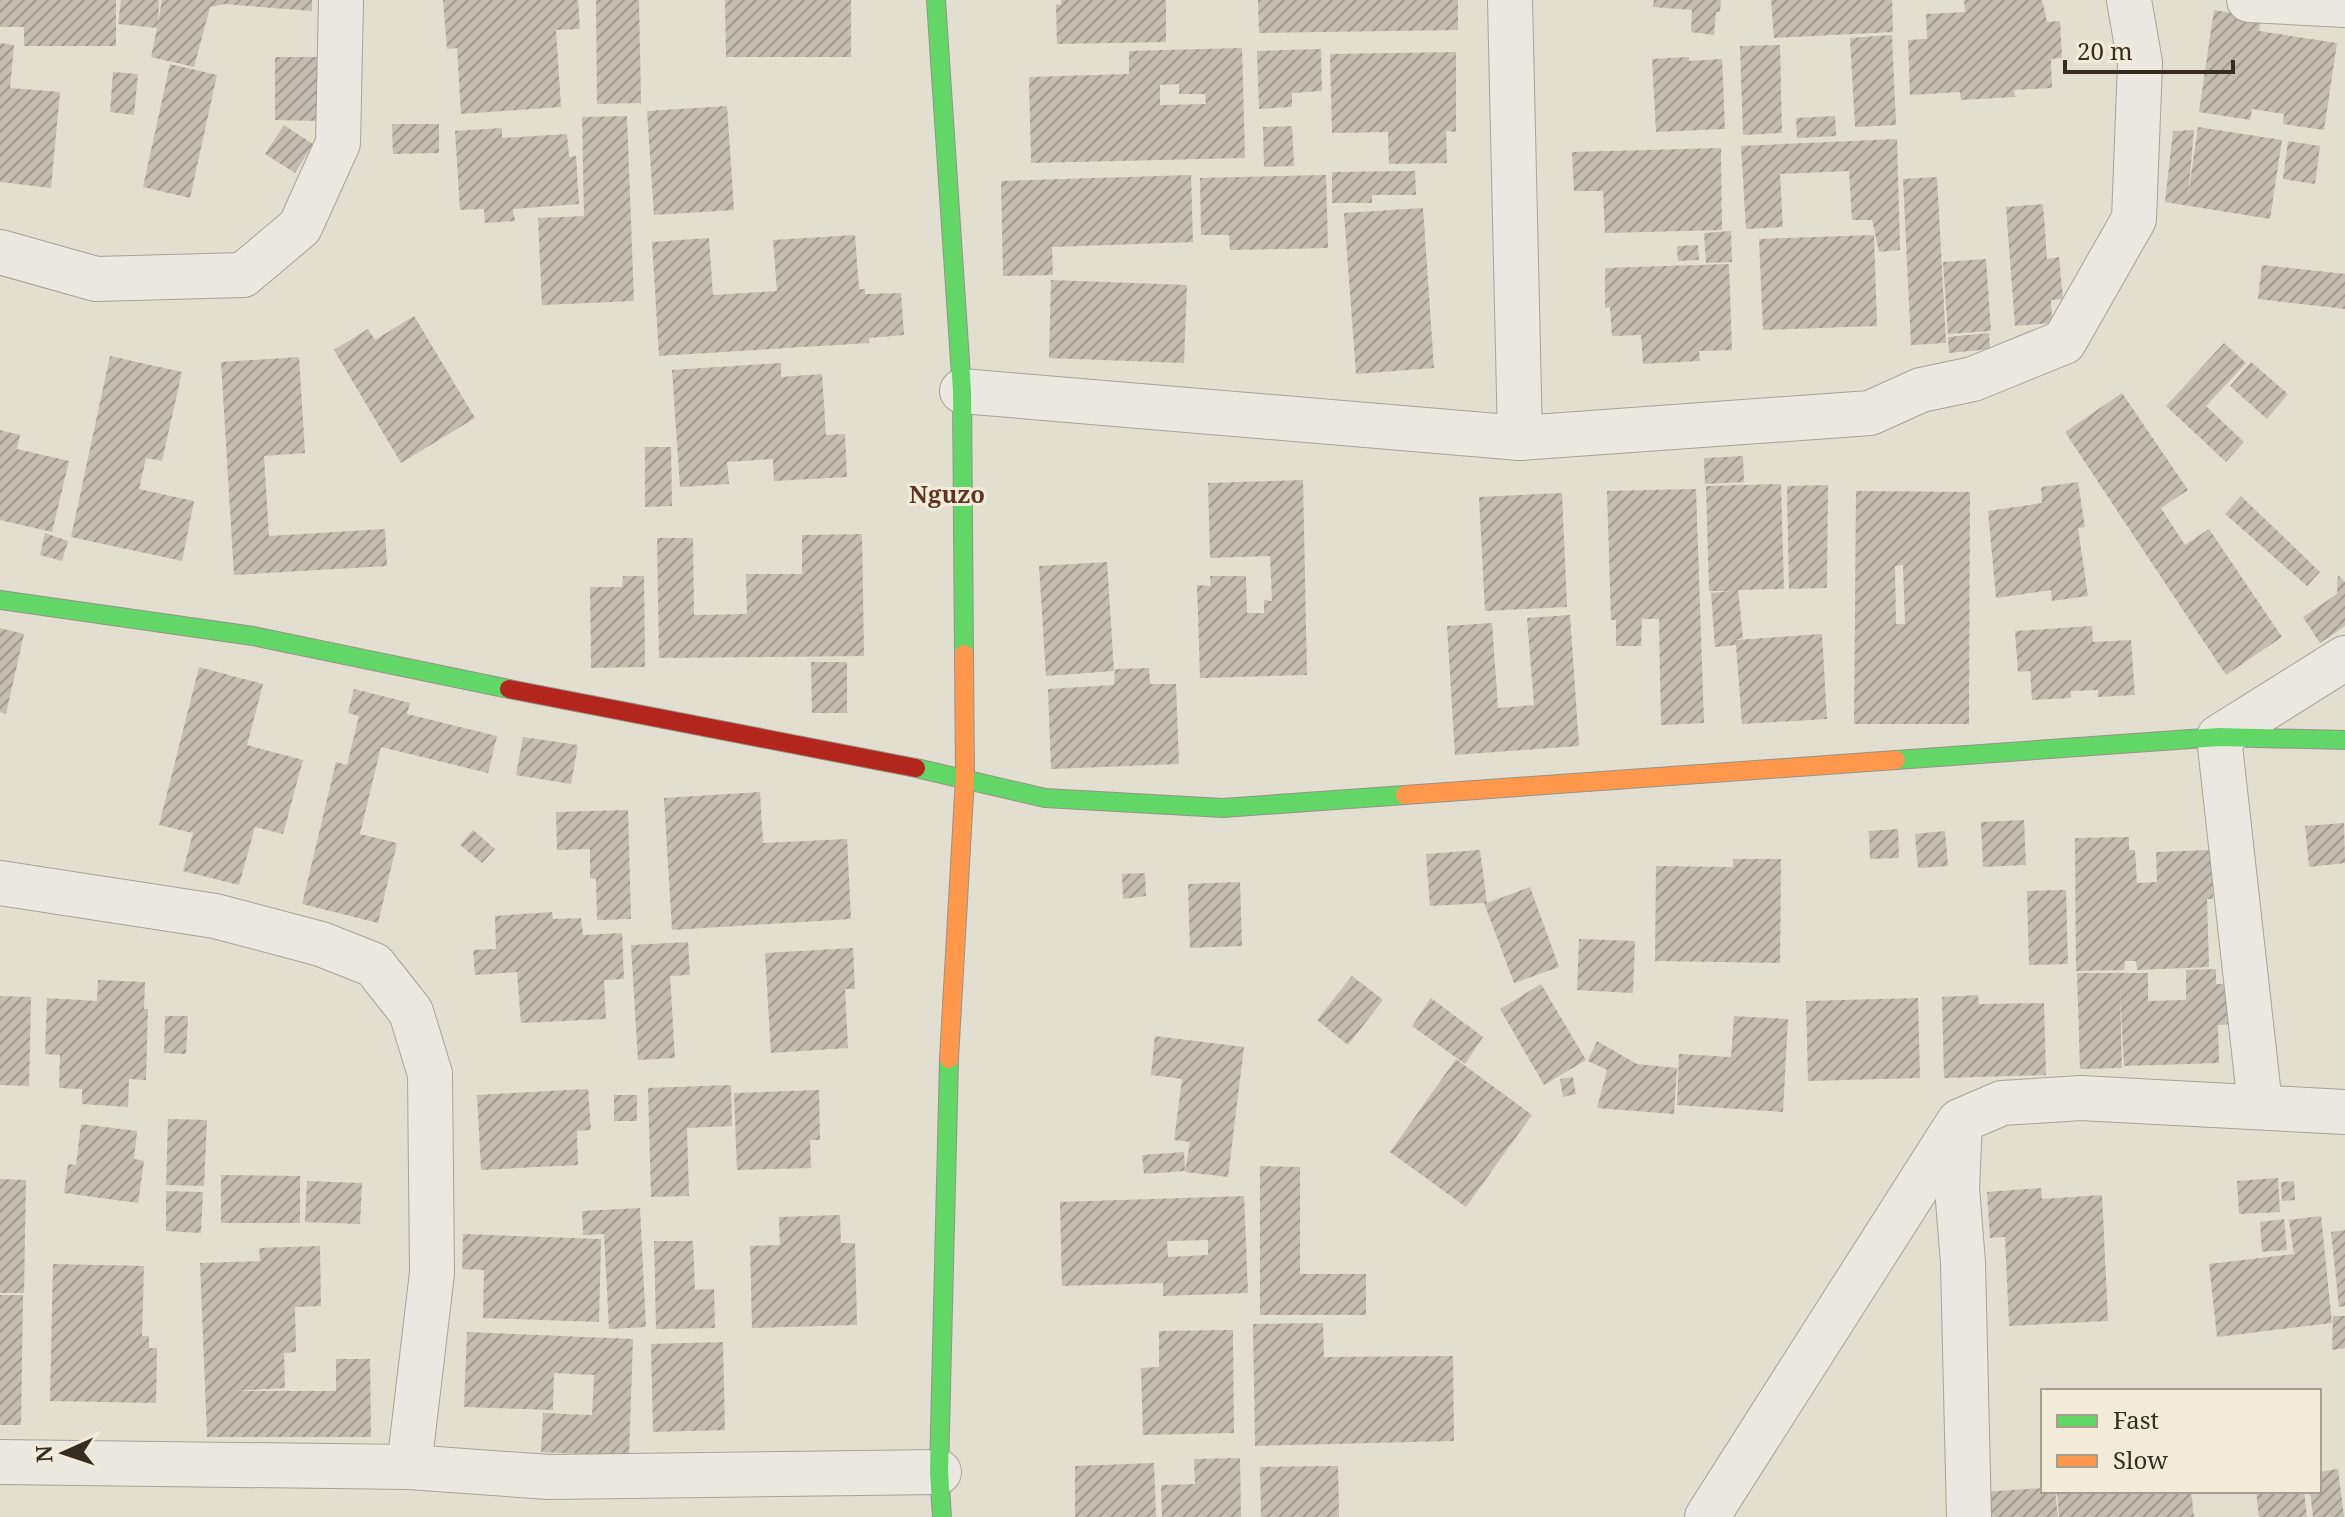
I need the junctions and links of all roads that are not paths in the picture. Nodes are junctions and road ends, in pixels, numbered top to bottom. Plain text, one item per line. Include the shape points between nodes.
1 (341, 0) edge
2 (936, 0) edge
3 (1510, 0) edge
4 (2129, 0) edge
5 (2249, 0) edge
6 (2345, 5) edge
7 (0, 252) edge
8 (962, 391) junction
9 (1520, 438) junction
10 (0, 600) edge
11 (2345, 658) edge
12 (2219, 737) junction
13 (2345, 740) edge
14 (965, 777) junction
15 (0, 883) edge
16 (2260, 1105) junction
17 (2345, 1112) edge
18 (1960, 1121) junction
19 (0, 1462) edge
20 (409, 1467) junction
21 (939, 1472) junction
22 (942, 1517) edge
23 (1707, 1517) edge
24 (1969, 1517) edge

1 - 7 street via 338,143 300,227 243,275 96,279
2 - 8 street
3 - 9 street
4 - 9 street via 2140,63 2134,219 2064,342 1973,379 1921,390 1870,413
5 - 6 street
8 - 9 street
8 - 14 street
10 - 14 street via 253,636 671,723
11 - 12 street
12 - 13 street
12 - 14 street via 1223,808 1045,798
12 - 16 street
14 - 21 street via 950,1014
15 - 20 street via 215,916 321,944 374,965 411,1012 430,1074 432,1273
16 - 17 street
16 - 18 street via 2081,1098 2002,1103
18 - 23 street
18 - 24 street via 1957,1188
19 - 20 street
20 - 21 street via 549,1477
21 - 22 street

